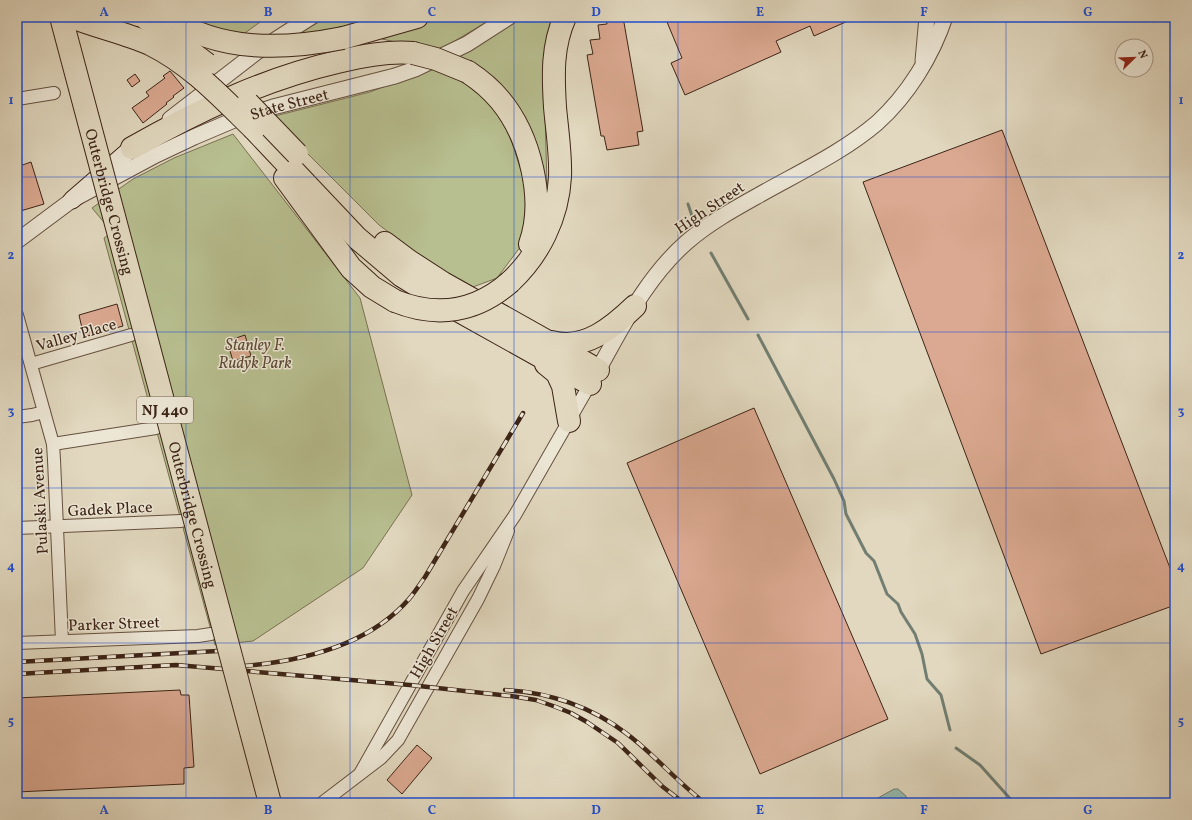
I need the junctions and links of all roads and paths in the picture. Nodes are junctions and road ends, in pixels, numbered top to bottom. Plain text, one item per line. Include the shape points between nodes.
1 (61, 17) edge
2 (72, 17) edge
3 (144, 17) edge
4 (167, 17) edge
5 (311, 17) edge
6 (417, 17) edge
7 (509, 17) edge
8 (565, 17) edge
9 (927, 17) edge
10 (945, 17) edge
11 (923, 66) junction
12 (54, 93) dead end
13 (17, 99) edge
14 (132, 148) junction
15 (288, 163) junction
16 (72, 200) junction
17 (17, 241) edge
18 (510, 282) junction
19 (635, 306) junction
20 (17, 315) edge
21 (131, 335) dead end
22 (540, 346) junction
23 (31, 364) junction
24 (594, 377) junction
25 (44, 412) junction
26 (17, 417) edge
27 (569, 421) junction
28 (156, 428) dead end
29 (53, 444) junction
30 (515, 515) junction
31 (181, 521) dead end
32 (57, 527) junction
33 (17, 528) edge
34 (211, 634) dead end
35 (62, 642) junction
36 (17, 643) edge
37 (361, 772) junction
38 (270, 803) edge
39 (282, 803) edge
40 (322, 803) edge

1 - 38 highway, Outerbridge Crossing / NJ 440, bridge
2 - 15 highway, bridge via 135,38 170,55 216,92
2 - 39 highway, Outerbridge Crossing / NJ 440
3 - 15 highway, bridge via 222,77
4 - 6 highway, bridge via 204,35 249,45 275,47 342,38
5 - 14 street, State Street via 246,60
7 - 16 street, State Street via 467,44 419,67 395,76 286,103 234,120 182,142
8 - 18 highway via 556,41 554,61 560,168 558,195 543,238 527,264
9 - 11 street
10 - 11 street, High Street via 936,42
11 - 19 street, High Street via 897,101 864,133 833,154 731,211 687,242 662,267
12 - 13 street
14 - 16 main road, State Street
14 - 18 highway, bridge via 175,124 247,90 321,66 387,53 413,53 440,60 468,72 494,92 509,112 525,147 534,177 534,230 525,258
15 - 18 highway, bridge via 295,194 348,265 372,287 395,301 428,310 456,310 486,299
15 - 22 highway via 399,254
16 - 17 street, State Street
19 - 22 highway via 606,330 583,342
19 - 24 street, High Street
20 - 23 street, Pulaski Avenue
21 - 23 street, Valley Place
22 - 24 highway
22 - 27 highway via 546,365 557,373 563,386
23 - 25 street, Pulaski Avenue
24 - 27 street, High Street
25 - 26 street
25 - 29 street, Pulaski Avenue
27 - 30 street, High Street
28 - 29 street
29 - 32 street, Pulaski Avenue
30 - 37 street, High Street via 463,591
30 - 37 street, High Street via 478,599 403,732 387,753
31 - 32 street, Gadek Place
32 - 33 street, Gadek Place
32 - 35 street, Pulaski Avenue
34 - 35 street, Parker Street
35 - 36 street, Parker Street
37 - 40 street, High Street

